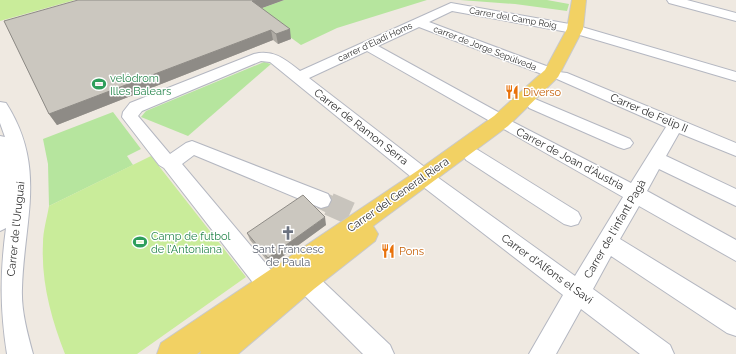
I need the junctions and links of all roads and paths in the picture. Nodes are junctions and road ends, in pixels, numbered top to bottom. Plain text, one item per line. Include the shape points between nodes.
1 (579, 0) edge
2 (588, 0) edge
3 (673, 0) edge
4 (451, 7) joint
5 (736, 17) edge
6 (418, 22) junction
7 (581, 31) junction
8 (367, 46) junction
9 (557, 75) junction
10 (736, 77) edge
11 (298, 78) junction
12 (535, 104) junction
13 (0, 108) edge
14 (505, 124) junction
15 (675, 125) junction
16 (0, 142) edge
17 (624, 143) dead end
18 (736, 150) edge
19 (472, 155) junction
20 (655, 159) junction
21 (171, 163) junction
22 (429, 180) junction
23 (635, 194) junction
24 (736, 198) edge
25 (321, 200) tunnel mouth
26 (571, 218) dead end
27 (0, 222) edge
28 (607, 242) junction
29 (736, 251) edge
30 (305, 280) junction
31 (269, 285) junction
32 (578, 292) junction
33 (736, 324) edge
34 (20, 354) edge
35 (172, 354) edge
36 (215, 354) edge
37 (381, 354) edge
38 (542, 354) edge
39 (661, 354) edge

1 - 7 main road, Carrer del General Riera
2 - 7 main road, Carrer del General Riera
3 - 5 street
4 - 6 street, carrer d'Eladi Homs
4 - 7 street, Carrer del Camp Roig
6 - 8 street, carrer d'Eladi Homs
6 - 9 street, carrer de Jorge Sepúlveda
7 - 9 main road, Carrer del General Riera
7 - 10 street, Carrer del Camp Roig
8 - 11 street, carrer d'Eladi Homs
8 - 14 street, Carrer de Joan d'Àustria
9 - 12 main road, Carrer del General Riera
9 - 14 main road, Carrer del General Riera
9 - 15 street, Carrer de Felip II
11 - 21 street, Carrer de Ramon Serra via 274,58 260,57 136,107 130,117 165,160
11 - 22 street, Carrer de Ramon Serra
12 - 14 main road, Carrer del General Riera
12 - 17 street
13 - 34 street, Carrer de l'Uruguai via 13,132 22,170 10,290
14 - 19 main road, Carrer del General Riera
14 - 22 main road, Carrer del General Riera
14 - 23 street, Carrer de Joan d'Àustria
15 - 18 street, Carrer de Felip II
15 - 20 street, Carrer de l'infant Pagà
16 - 27 street, Carrer de l'Uruguai via 5,166
19 - 22 main road, Carrer del General Riera
19 - 26 street
20 - 23 street, Carrer de l'infant Pagà
20 - 24 street
21 - 25 street via 192,147
21 - 31 street
22 - 30 main road, Carrer del General Riera
22 - 31 main road, Carrer del General Riera
22 - 32 street, Carrer d'Alfons el Savi
23 - 28 street, Carrer de l'infant Pagà
23 - 29 street, Carrer de Joan d'Àustria
28 - 32 street, Carrer de l'infant Pagà
28 - 33 street
30 - 36 main road, Carrer del General Riera
30 - 37 street
31 - 35 main road, Carrer del General Riera
32 - 38 street, Carrer de l'infant Pagà
32 - 39 street, Carrer d'Alfons el Savi

